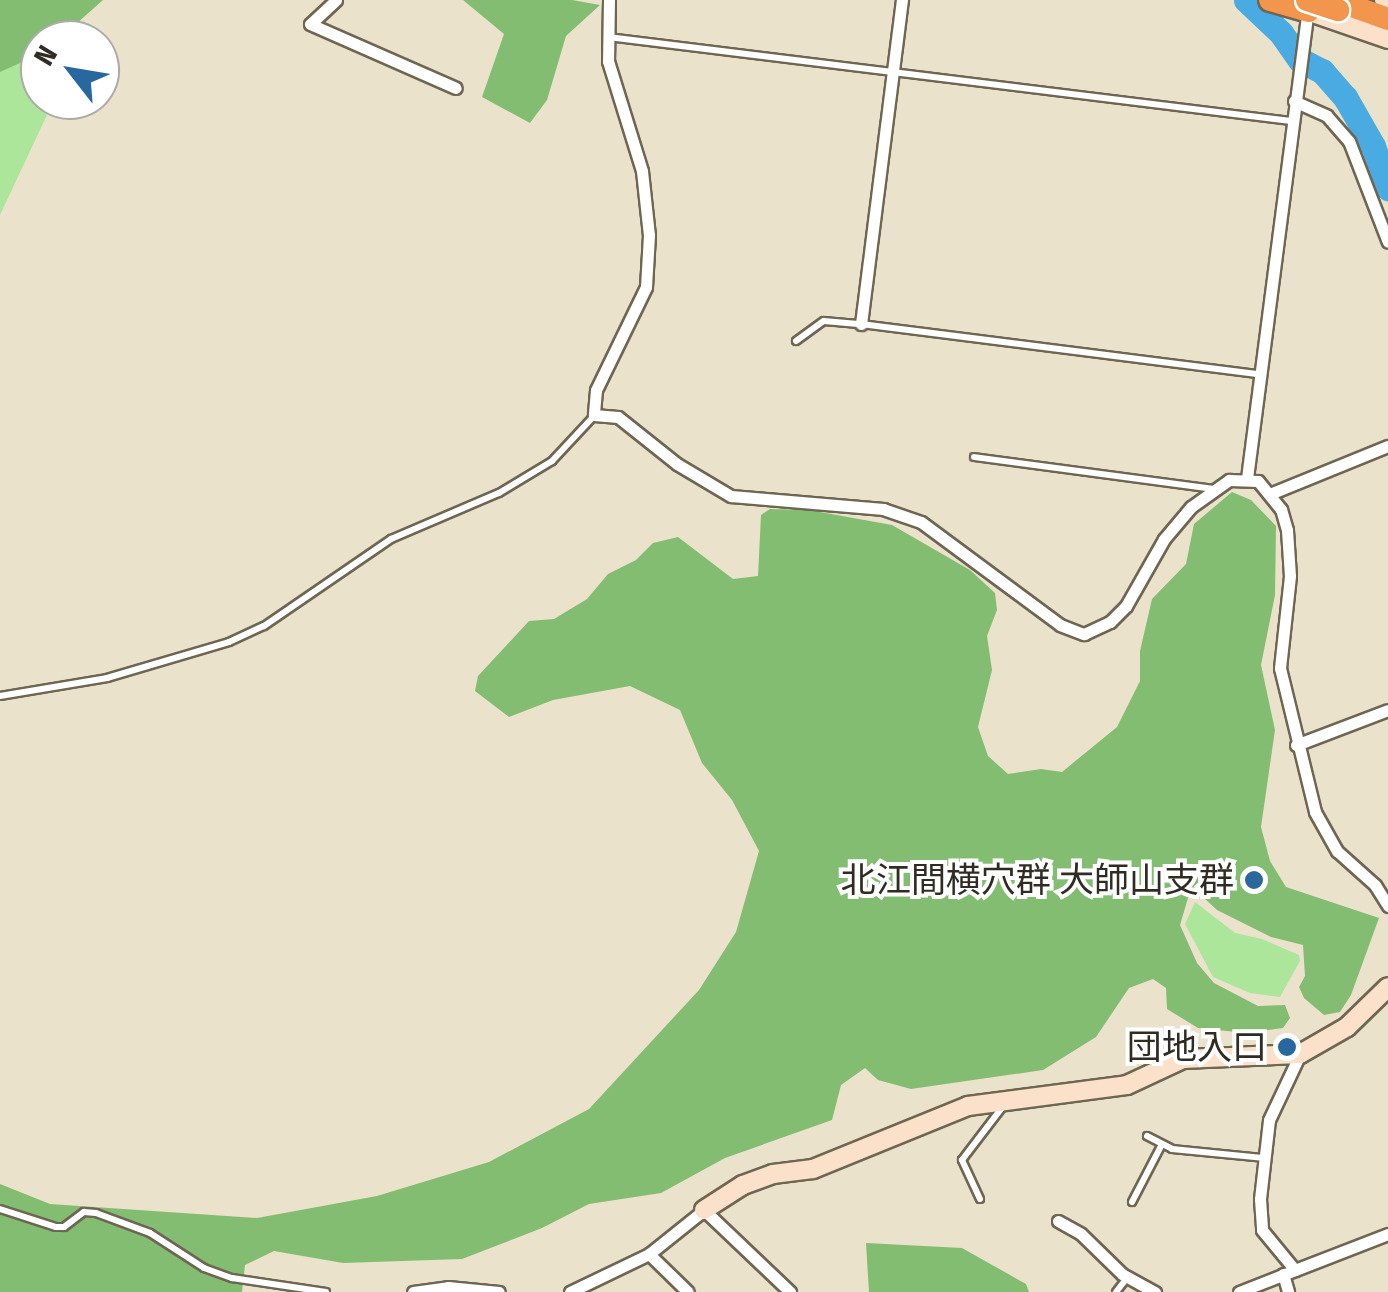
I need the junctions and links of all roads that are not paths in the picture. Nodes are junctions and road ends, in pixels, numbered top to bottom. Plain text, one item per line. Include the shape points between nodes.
1 (336, 0) edge
2 (609, 0) edge
3 (902, 0) edge
4 (1274, 1) edge
5 (1309, 4) edge
6 (1338, 4) edge
7 (1388, 19) edge
8 (1388, 28) edge
9 (608, 37) junction
10 (1388, 40) edge
11 (893, 72) junction
12 (456, 88) dead end
13 (1294, 101) junction
14 (1291, 121) junction
15 (1388, 242) edge
16 (861, 324) junction
17 (796, 341) dead end
18 (1260, 374) junction
19 (594, 415) junction
20 (1388, 446) edge
21 (974, 457) dead end
22 (1247, 478) junction
23 (1213, 489) junction
24 (1272, 493) junction
25 (0, 696) edge
26 (1388, 710) edge
27 (1296, 745) junction
28 (1388, 906) edge
29 (1388, 987) edge
30 (1300, 1054) junction
31 (1004, 1102) junction
32 (1147, 1136) dead end
33 (1162, 1146) junction
34 (1264, 1158) junction
35 (980, 1200) dead end
36 (1132, 1202) dead end
37 (0, 1209) edge
38 (704, 1210) junction
39 (1058, 1221) dead end
40 (1388, 1234) edge
41 (649, 1254) junction
42 (1289, 1272) junction
43 (1127, 1278) junction
44 (446, 1290) edge
45 (579, 1291) edge
46 (326, 1292) edge
47 (413, 1292) edge
48 (498, 1292) edge
49 (688, 1292) edge
50 (790, 1292) edge
51 (1116, 1292) edge
52 (1156, 1292) edge
53 (1239, 1292) edge
54 (1288, 1292) edge

1 - 12 street via 310,24
2 - 9 street
3 - 11 street
4 - 5 highway
5 - 6 highway, bridge
5 - 10 street
5 - 13 street
6 - 7 highway
6 - 8 highway
9 - 11 lane
9 - 19 street via 617,98 642,171 649,236 646,287 596,390
11 - 14 lane
11 - 16 street
13 - 14 street
13 - 15 street via 1327,116 1349,142
14 - 18 street
16 - 17 lane via 824,322
16 - 18 lane
18 - 22 street
19 - 23 street via 618,417 731,496 883,509 921,522 1060,625 1084,634 1126,606 1176,521
19 - 25 lane via 552,461 391,540 264,626 107,678
20 - 24 street
21 - 23 lane
22 - 23 street
22 - 24 street
24 - 27 street via 1290,557 1280,668
26 - 27 street
27 - 28 street via 1325,833
29 - 30 street via 1347,1027
30 - 31 street via 1183,1059 1127,1086
30 - 34 street via 1274,1104
31 - 35 lane via 962,1160
31 - 38 street via 950,1111 813,1169 773,1174
32 - 33 lane
33 - 34 lane
33 - 36 lane
34 - 42 street via 1262,1230
37 - 46 lane via 56,1227 96,1213 150,1232 232,1278
38 - 41 street
38 - 50 street
39 - 43 street
40 - 42 street
41 - 45 street
41 - 49 street
42 - 53 street
42 - 54 street
43 - 51 lane
43 - 52 street
44 - 47 street
44 - 48 street

